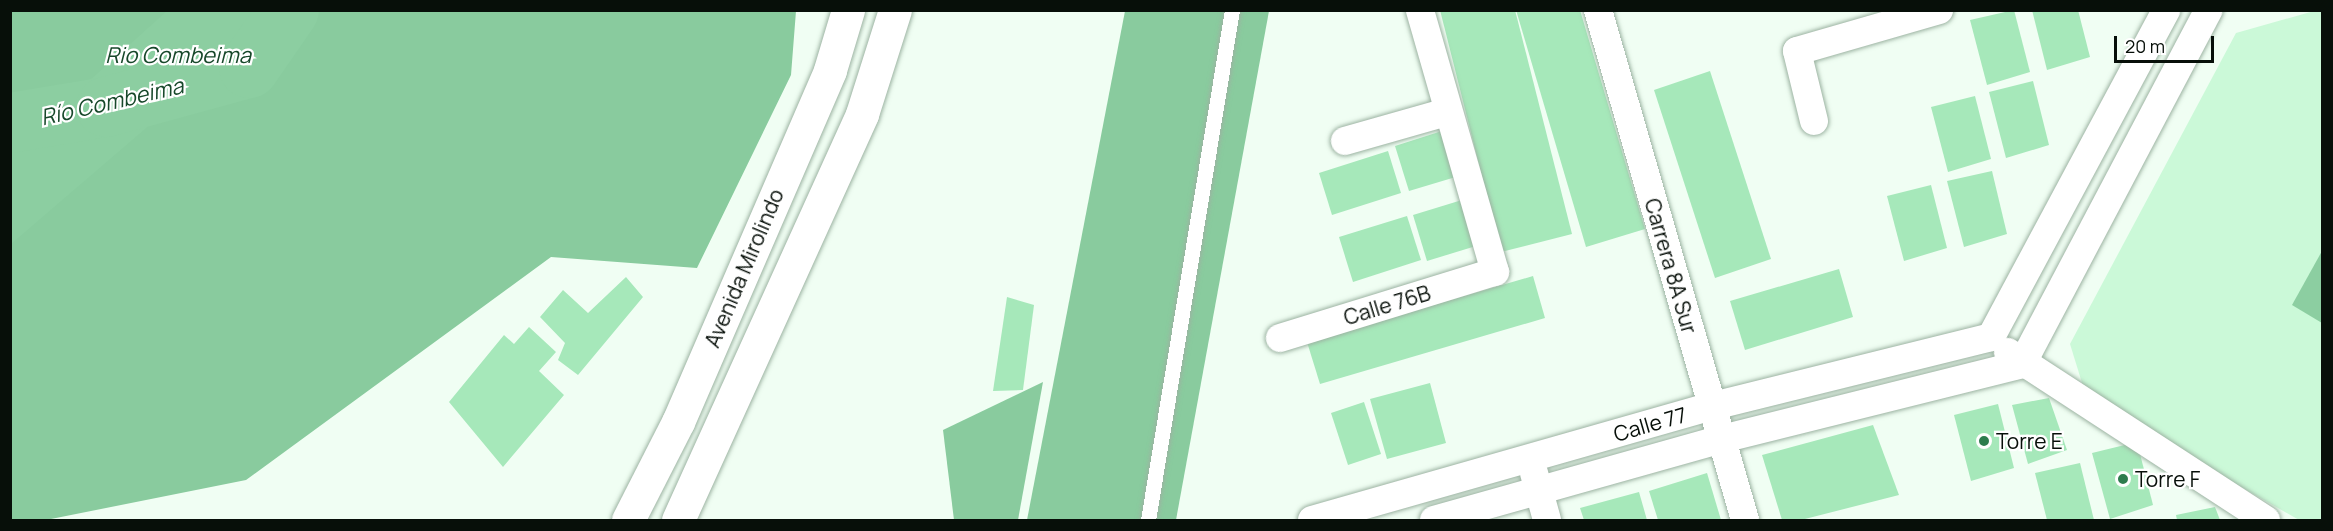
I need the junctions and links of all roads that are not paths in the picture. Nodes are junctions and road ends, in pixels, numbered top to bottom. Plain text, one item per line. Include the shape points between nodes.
1 (848, 10) edge
2 (895, 10) edge
3 (1232, 10) edge
4 (1420, 10) edge
5 (1598, 10) edge
6 (1939, 10) edge
7 (2166, 10) edge
8 (2209, 10) edge
9 (1448, 112) junction
10 (1814, 121) dead end
11 (1345, 141) dead end
12 (1991, 337) junction
13 (1280, 338) dead end
14 (2022, 364) junction
15 (1713, 406) junction
16 (1722, 439) junction
17 (1530, 459) junction
18 (1538, 490) junction
19 (628, 520) edge
20 (678, 520) edge
21 (1148, 520) edge
22 (1312, 520) edge
23 (1434, 520) edge
24 (1547, 520) edge
25 (1745, 520) edge
26 (2266, 520) edge

1 - 19 main road, Avenida Mirolindo via 830,70 678,422
2 - 20 main road, Avenida Mirolindo via 862,114
3 - 21 lane
4 - 9 street
5 - 15 street, Carrera 8A Sur
6 - 10 street via 1797,51
7 - 12 street
8 - 14 street
9 - 11 street
9 - 13 street, Calle 76B via 1495,272
12 - 14 street
12 - 15 street, Calle 77
14 - 16 street, Calle 77
14 - 26 street
15 - 16 street, Carrera 8A Sur
15 - 17 street, Calle 77
16 - 18 street, Calle 77
16 - 25 street, Carrera 8A Sur
17 - 18 street
17 - 22 street, Calle 77
18 - 23 street, Calle 77
18 - 24 street

